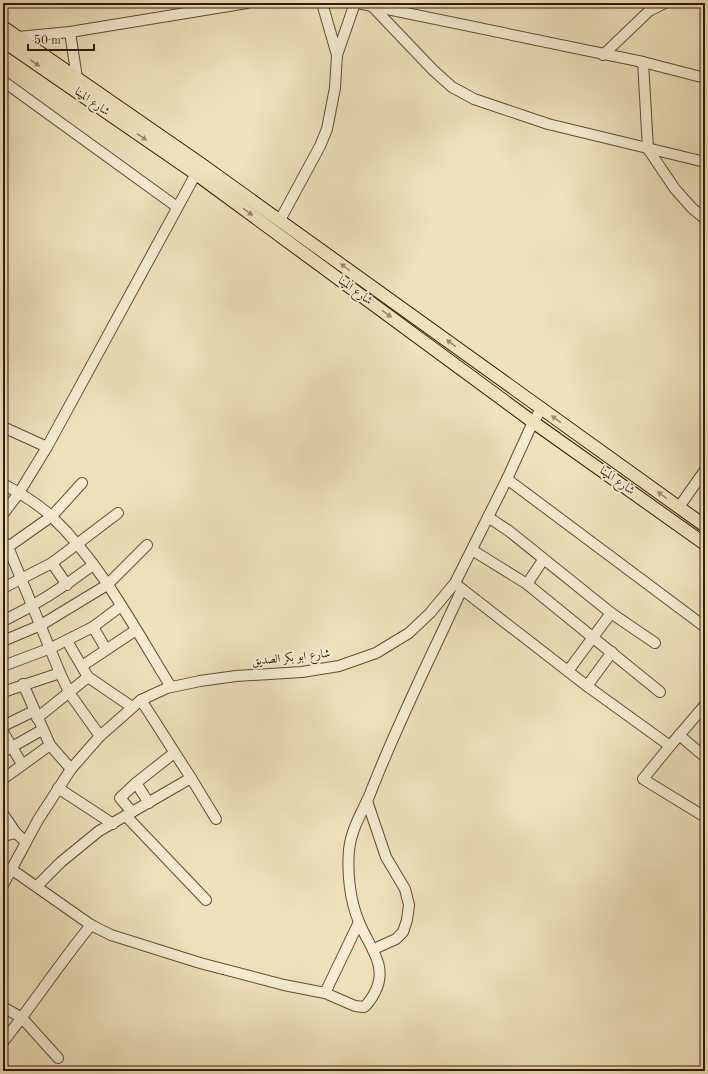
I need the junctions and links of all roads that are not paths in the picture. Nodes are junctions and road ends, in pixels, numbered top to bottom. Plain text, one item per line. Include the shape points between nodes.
1 (247, 3) edge
2 (322, 3) edge
3 (357, 3) edge
4 (665, 3) edge
5 (217, 5) edge
6 (372, 6) junction
7 (3, 27) edge
8 (70, 32) junction
9 (17, 37) junction
10 (4, 43) edge
11 (337, 55) junction
12 (603, 55) junction
13 (643, 62) junction
14 (705, 78) edge
15 (3, 81) edge
16 (74, 82) junction
17 (648, 149) junction
18 (705, 162) edge
19 (198, 169) junction
20 (177, 207) junction
21 (705, 219) edge
22 (280, 220) junction
23 (542, 408) junction
24 (533, 422) junction
25 (3, 428) edge
26 (47, 447) junction
27 (705, 470) edge
28 (507, 479) junction
29 (82, 483) dead end
30 (3, 484) edge
31 (19, 493) junction
32 (679, 507) junction
33 (118, 513) dead end
34 (3, 514) edge
35 (52, 516) junction
36 (488, 517) junction
37 (705, 526) edge
38 (78, 543) junction
39 (6, 544) edge
40 (705, 544) edge
41 (147, 545) dead end
42 (472, 550) junction
43 (543, 560) junction
44 (52, 562) junction
45 (93, 565) junction
46 (22, 579) junction
47 (528, 584) junction
48 (67, 585) junction
49 (107, 585) junction
50 (458, 586) junction
51 (3, 588) edge
52 (33, 606) junction
53 (121, 606) junction
54 (611, 613) junction
55 (3, 621) edge
56 (41, 625) junction
57 (705, 627) edge
58 (93, 628) junction
59 (136, 630) junction
60 (594, 637) junction
61 (3, 640) edge
62 (67, 641) junction
63 (655, 643) dead end
64 (51, 648) junction
65 (106, 650) junction
66 (612, 652) junction
67 (3, 666) edge
68 (82, 666) junction
69 (568, 671) junction
70 (60, 673) junction
71 (88, 677) junction
72 (23, 684) junction
73 (587, 686) junction
74 (171, 687) junction
75 (3, 692) edge
76 (660, 692) dead end
77 (70, 694) junction
78 (141, 700) junction
79 (705, 706) edge
80 (132, 707) junction
81 (36, 715) junction
82 (3, 726) edge
83 (42, 730) junction
84 (3, 732) edge
85 (679, 734) junction
86 (100, 736) junction
87 (50, 745) junction
88 (670, 746) junction
89 (7, 750) edge
90 (174, 753) junction
91 (705, 757) edge
92 (22, 764) junction
93 (71, 769) junction
94 (191, 778) junction
95 (3, 779) edge
96 (136, 783) junction
97 (58, 788) junction
98 (366, 801) junction
99 (149, 802) junction
100 (3, 814) edge
101 (129, 814) junction
102 (705, 817) edge
103 (216, 819) dead end
104 (112, 824) junction
105 (16, 833) junction
106 (3, 836) edge
107 (26, 842) junction
108 (6, 878) edge
109 (37, 886) junction
110 (206, 900) dead end
111 (359, 922) junction
112 (91, 925) junction
113 (374, 949) junction
114 (325, 993) junction
115 (3, 1007) edge
116 (22, 1018) junction
117 (3, 1042) edge
118 (58, 1058) dead end

1 - 5 street
2 - 11 street
3 - 6 street
3 - 11 street
4 - 12 street via 649,11
5 - 8 street
6 - 12 street
6 - 17 street via 422,60 460,92 521,116
7 - 9 main road, شارع المينا
8 - 9 street
8 - 16 street
9 - 10 street
9 - 16 main road, شارع المينا
10 -> 16 main road, شارع المينا
11 - 22 street via 327,129
12 - 13 street
13 - 14 street
13 - 17 street
15 - 20 street
16 - 19 main road, شارع المينا
17 - 18 street
17 - 21 street via 675,190
19 - 20 street
19 - 22 main road, شارع المينا
19 -> 24 main road, شارع المينا
20 - 26 street
23 -> 22 main road, شارع المينا
23 - 24 street, شارع ابو بكر الصديق
32 -> 23 main road, شارع المينا
24 - 28 street, شارع ابو بكر الصديق
24 - 40 main road, شارع المينا
25 - 26 street
26 - 31 street
27 - 32 street
28 - 36 street, شارع ابو بكر الصديق
28 - 57 street
29 - 35 street
30 - 31 street
31 - 34 street
31 - 35 street
32 - 37 main road, شارع المينا
33 - 38 street
35 - 38 street
35 - 39 street
36 - 42 street, شارع ابو بكر الصديق
36 - 43 street
38 - 44 street
38 - 45 street
39 - 46 street
41 - 49 street
42 - 47 street
42 - 50 street, شارع ابو بكر الصديق
43 - 47 street
43 - 54 street
44 - 46 street
44 - 48 street
45 - 48 street
45 - 49 street
46 - 51 street
46 - 52 street
47 - 60 street
48 - 52 street
49 - 53 street
49 - 56 street
50 - 69 street
50 - 74 street, شارع ابو بكر الصديق via 409,633 364,658 326,669 236,676
50 - 98 street
52 - 55 street
52 - 56 street
53 - 58 street
53 - 59 street
54 - 60 street
54 - 63 street
56 - 61 street
56 - 64 street
58 - 62 street
58 - 65 street
59 - 65 street
59 - 74 street
60 - 66 street
60 - 69 street
62 - 64 street
62 - 68 street
64 - 67 street
64 - 70 street
65 - 68 street
66 - 73 street
66 - 76 street
68 - 71 street
69 - 73 street
70 - 72 street
70 - 77 street
71 - 77 street
71 - 80 street
72 - 75 street
72 - 81 street
73 - 88 street
74 - 78 street, شارع ابو بكر الصديق
77 - 81 street
77 - 86 street
78 - 80 street, شارع ابو بكر الصديق
78 - 90 street
79 - 85 street
80 - 86 street, شارع ابو بكر الصديق
81 - 82 street
81 - 83 street
83 - 87 street
83 - 89 street
84 - 89 street
85 - 88 street
85 - 91 street
86 - 93 street, شارع ابو بكر الصديق
87 - 92 street
87 - 93 street
88 - 102 street via 643,780
89 - 92 street
90 - 94 street
90 - 96 street
92 - 95 street
93 - 97 street, شارع ابو بكر الصديق
94 - 99 street
94 - 103 street
96 - 99 street
96 - 101 street via 120,798
97 - 104 street
97 - 107 street, شارع ابو بكر الصديق
98 - 111 street via 354,826 348,863
98 - 113 street via 386,857 405,889 409,905 403,932 396,939
99 - 101 street
100 - 105 street
101 - 104 street
101 - 110 street
104 - 109 street via 77,848
105 - 106 street
105 - 107 street
107 - 108 street, شارع ابو بكر الصديق
108 - 109 street
109 - 112 street
111 - 113 street
111 - 114 street
112 - 114 street via 111,935 200,963
112 - 116 street via 64,958
113 - 114 street via 379,966 379,979 377,988 366,1005 358,1007
115 - 116 street
116 - 117 street
116 - 118 street

